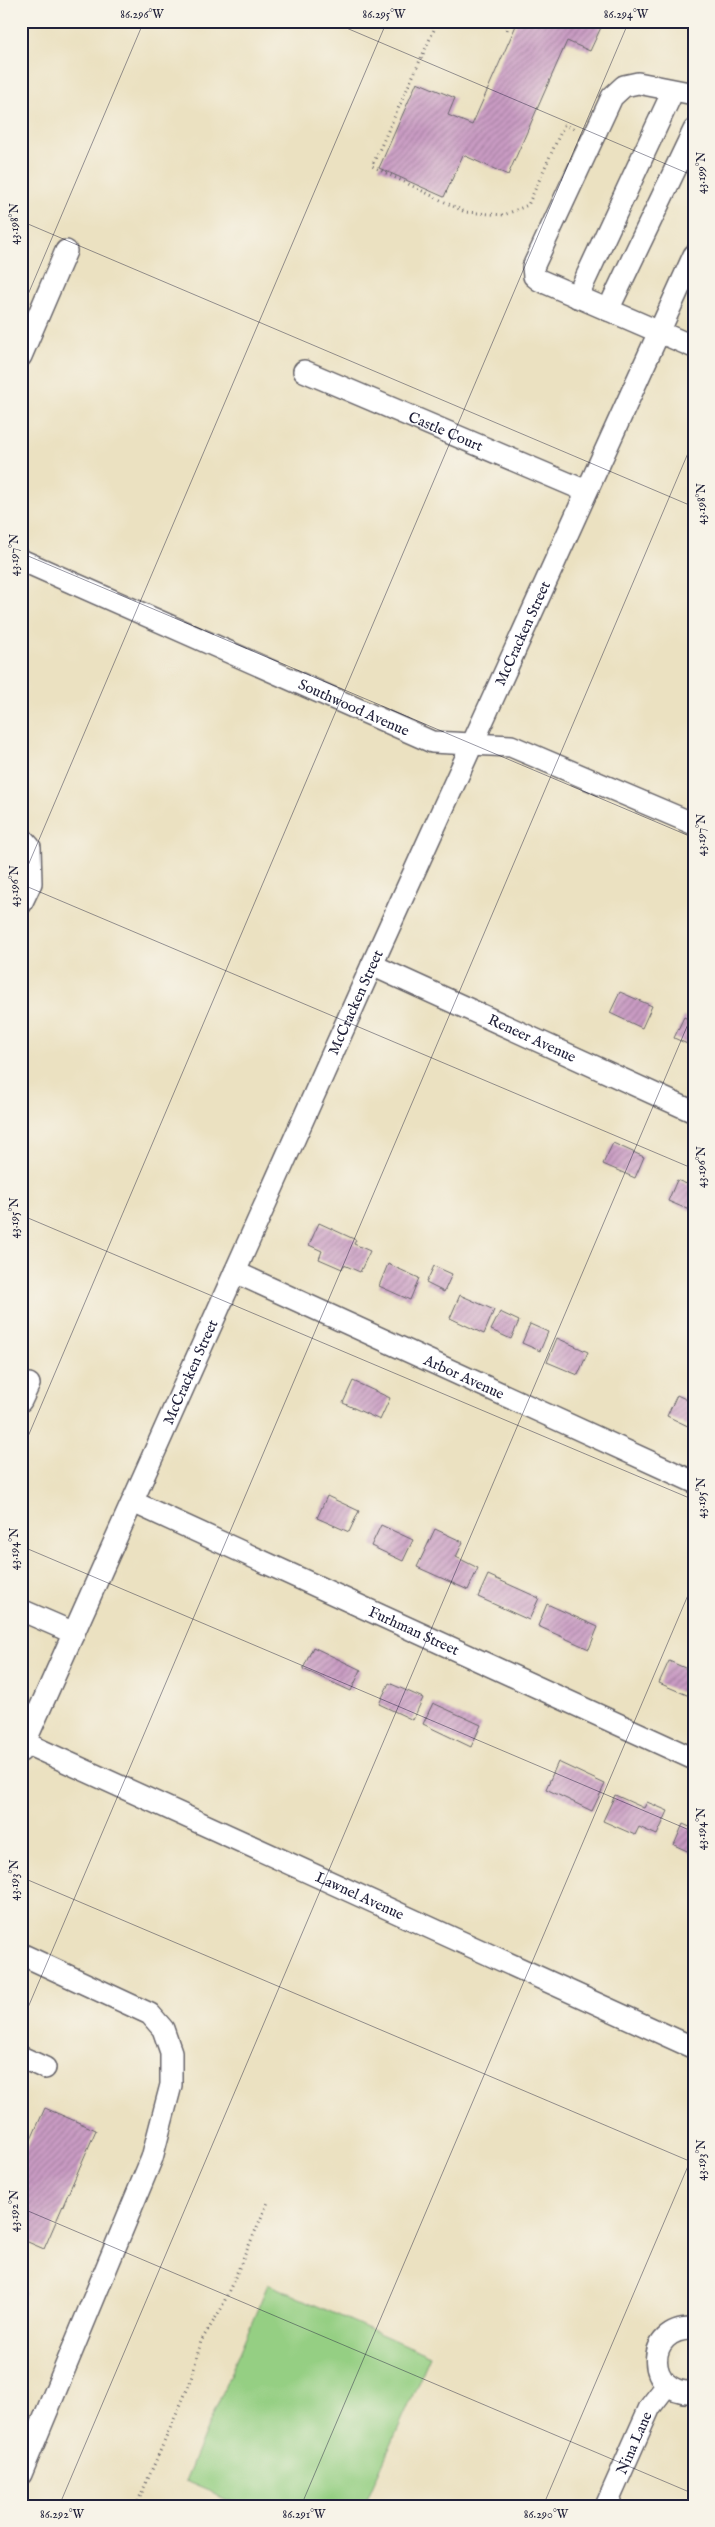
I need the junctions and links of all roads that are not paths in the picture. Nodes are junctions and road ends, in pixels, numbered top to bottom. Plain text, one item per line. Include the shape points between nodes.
1 (673, 91) junction
2 (694, 94) edge
3 (694, 130) edge
4 (66, 251) dead end
5 (692, 262) edge
6 (577, 297) junction
7 (608, 310) junction
8 (659, 333) junction
9 (694, 347) edge
10 (21, 356) edge
11 (304, 371) dead end
12 (586, 491) junction
13 (21, 560) edge
14 (472, 743) junction
15 (694, 824) edge
16 (26, 842) edge
17 (21, 904) edge
18 (372, 965) junction
19 (694, 1112) edge
20 (235, 1272) junction
21 (694, 1482) edge
22 (133, 1502) junction
23 (21, 1610) edge
24 (74, 1633) junction
25 (23, 1747) edge
26 (694, 1759) edge
27 (21, 1954) edge
28 (694, 2048) edge
29 (21, 2057) edge
30 (45, 2068) dead end
31 (694, 2329) edge
32 (667, 2385) junction
33 (694, 2392) edge
34 (21, 2474) edge
35 (606, 2506) edge

1 - 2 street
1 - 6 street
1 - 6 street via 638,83 624,86 612,97 532,267 534,276 539,280
3 - 7 street
4 - 10 street
5 - 8 street, McCracken Street
6 - 7 street
7 - 8 street
8 - 9 street
8 - 12 street, McCracken Street
11 - 12 street, Castle Court
12 - 14 street, McCracken Street
13 - 14 street, Southwood Avenue via 432,742
14 - 15 street, Southwood Avenue via 511,746
14 - 18 street, McCracken Street
16 - 17 street via 31,883
18 - 19 street, Reneer Avenue
18 - 20 street, McCracken Street
20 - 21 street, Arbor Avenue
20 - 22 street, McCracken Street
22 - 24 street, McCracken Street
22 - 26 street, Furhman Street
23 - 24 street
24 - 25 street, McCracken Street
25 - 28 street, Lawnel Avenue
27 - 34 street via 150,2014 163,2029 171,2052 171,2085 152,2158
29 - 30 street
31 - 32 street via 675,2331 660,2346 656,2366
32 - 33 street via 676,2390
32 - 35 street, Nina Lane via 650,2406

